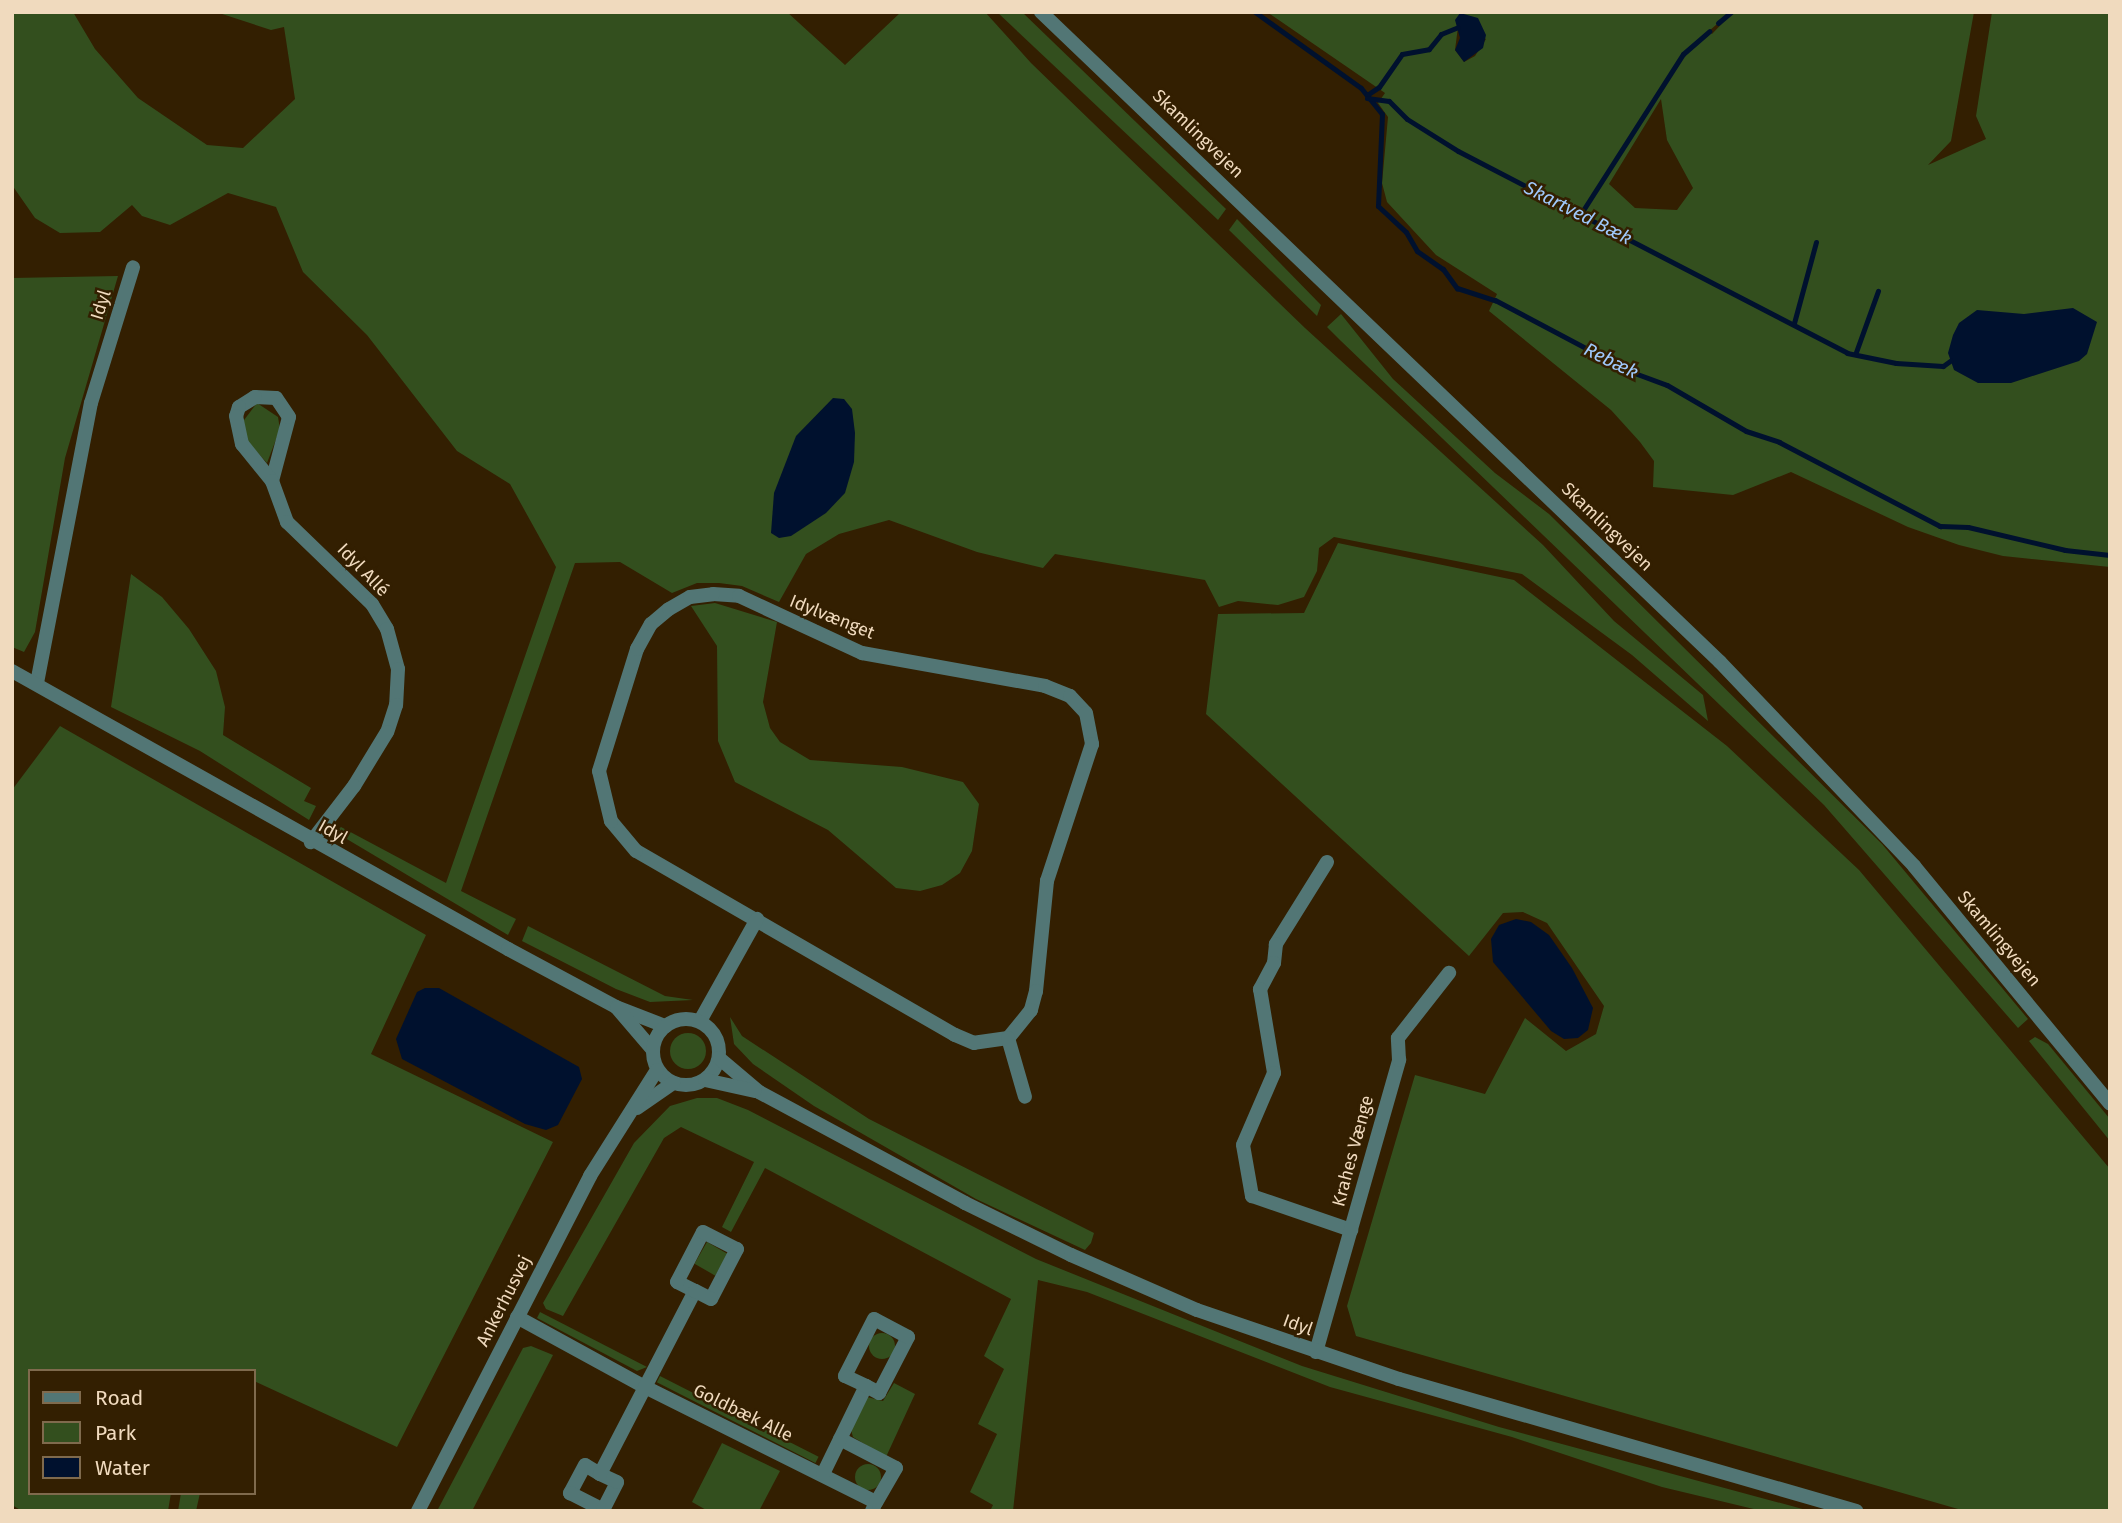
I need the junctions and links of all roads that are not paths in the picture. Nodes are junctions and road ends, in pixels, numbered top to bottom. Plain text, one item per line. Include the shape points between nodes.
1 (1041, 12) edge
2 (133, 267) dead end
3 (272, 481) junction
4 (12, 671) edge
5 (37, 683) junction
6 (312, 842) junction
7 (1327, 862) dead end
8 (757, 919) junction
9 (1449, 973) dead end
10 (616, 1007) junction
11 (700, 1021) junction
12 (664, 1026) junction
13 (1008, 1038) junction
14 (652, 1049) junction
15 (719, 1058) junction
16 (657, 1070) junction
17 (705, 1080) junction
18 (673, 1083) junction
19 (759, 1092) junction
20 (1025, 1097) dead end
21 (2110, 1104) edge
22 (631, 1113) junction
23 (1351, 1230) junction
24 (695, 1291) junction
25 (517, 1317) junction
26 (1316, 1352) junction
27 (866, 1386) junction
28 (645, 1387) junction
29 (840, 1439) junction
30 (600, 1474) junction
31 (823, 1474) junction
32 (580, 1505) edge
33 (874, 1507) edge
34 (418, 1511) edge
35 (1856, 1511) edge

1 - 21 street, Skamlingvejen via 1720,662 1914,866
2 - 5 street, Idyl via 90,403
3 - 3 street, Idyl Allé via 242,444 235,426 239,407 255,397 276,398 289,417
3 - 6 street, Idyl Allé via 291,528 372,604 387,629 398,669 397,705 387,732
4 - 5 street, Idyl
5 - 6 street, Idyl
6 - 10 street, Idyl
7 - 23 street via 1276,944 1274,963 1260,989 1274,1073 1243,1145 1252,1196
8 - 11 street
8 - 13 street, Idylvænget via 955,1035 974,1043
8 - 13 street, Idylvænget via 636,851 611,821 602,795 603,748 637,649 651,624 669,609 690,597 739,596 862,653 1045,686 1070,696 1086,713 1092,744 1047,881 1031,1010
9 - 23 street, Krahes Vænge via 1398,1038 1399,1060
10 - 12 street, Idyl
10 - 14 street, Idyl
11 - 12 street via 688,1018
11 - 15 street via 716,1036
12 - 14 street
13 - 20 street
14 - 16 street
15 - 17 street
15 - 19 street, Idyl
16 - 18 street
16 - 22 street, Ankerhusvej
17 - 18 street via 689,1086
17 - 19 street, Idyl
18 - 22 street, Ankerhusvej
19 - 26 street, Idyl via 1071,1255 1198,1310
22 - 25 street, Ankerhusvej via 590,1176
23 - 26 street, Krahes Vænge
24 - 24 street via 677,1282 703,1232 737,1249 711,1299
24 - 28 street
25 - 28 street, Goldbæk Alle
25 - 34 street, Ankerhusvej
26 - 35 street, Idyl
27 - 27 street via 879,1393 908,1337 874,1319 845,1376
27 - 29 street
28 - 30 street
28 - 31 street, Goldbæk Alle
29 - 31 street
29 - 33 street, Goldbæk Alle via 896,1468
30 - 32 street via 584,1465 570,1493
30 - 32 street via 617,1482 603,1510
31 - 33 street, Goldbæk Alle

